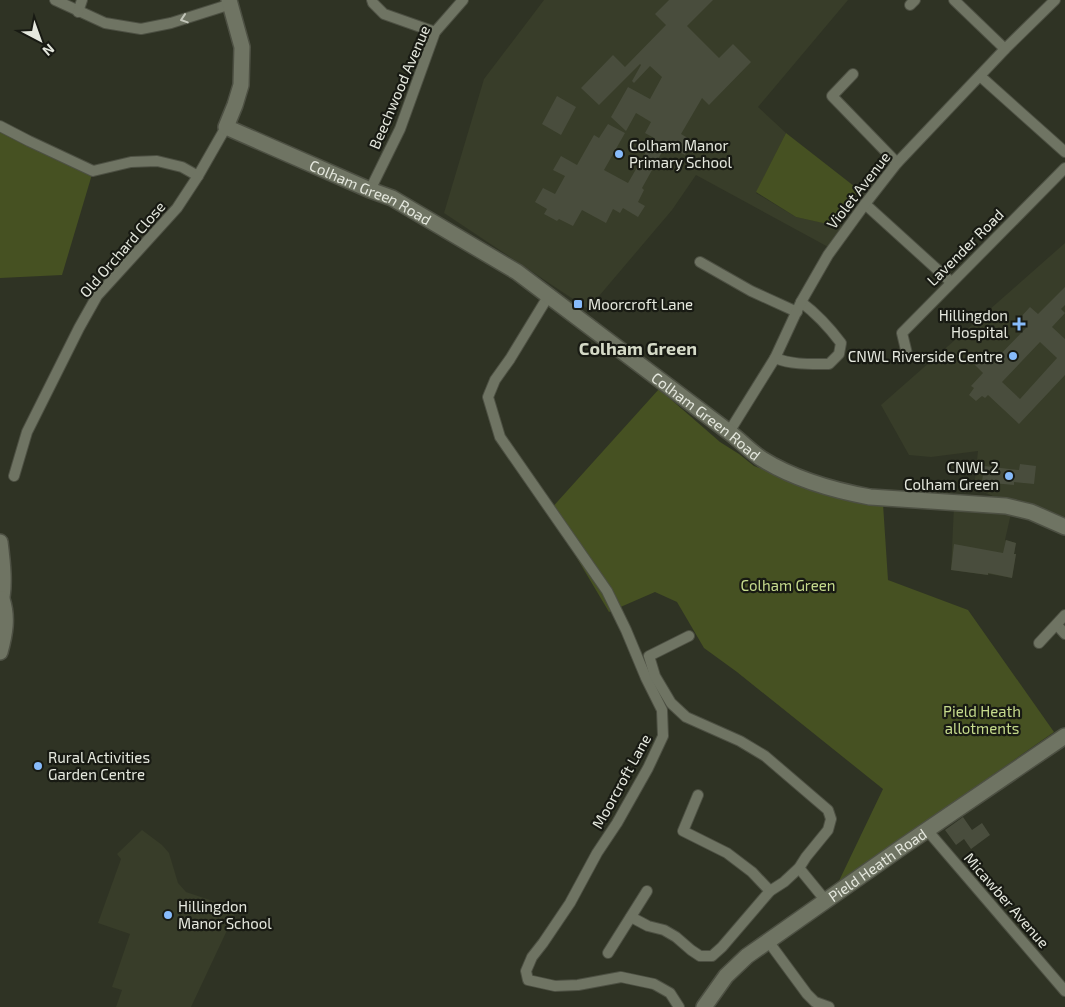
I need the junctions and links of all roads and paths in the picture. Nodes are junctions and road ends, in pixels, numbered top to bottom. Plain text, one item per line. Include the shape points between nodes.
1 (55, 0) edge
2 (82, 0) edge
3 (372, 0) edge
4 (463, 0) edge
5 (954, 0) edge
6 (1055, 0) edge
7 (230, 2) edge
8 (78, 12) junction
9 (435, 32) junction
10 (1005, 50) junction
11 (853, 74) dead end
12 (980, 76) junction
13 (0, 126) edge
14 (226, 127) junction
15 (1065, 152) edge
16 (898, 163) junction
17 (1065, 168) edge
18 (198, 176) junction
19 (370, 190) junction
20 (865, 204) junction
21 (700, 262) dead end
22 (951, 282) junction
23 (549, 295) junction
24 (799, 307) junction
25 (907, 354) dead end
26 (775, 358) junction
27 (729, 432) junction
28 (14, 476) dead end
29 (1065, 527) edge
30 (0, 542) edge
31 (1, 602) edge
32 (1065, 615) edge
33 (1057, 624) junction
34 (1065, 634) edge
35 (689, 636) dead end
36 (1039, 643) dead end
37 (0, 652) edge
38 (1065, 736) edge
39 (698, 795) dead end
40 (927, 830) junction
41 (799, 868) junction
42 (646, 891) dead end
43 (770, 891) junction
44 (826, 900) junction
45 (631, 917) junction
46 (768, 941) junction
47 (608, 953) dead end
48 (1065, 990) edge
49 (680, 1007) edge
50 (704, 1007) edge
51 (829, 1007) edge

1 - 8 street
2 - 8 street
3 - 9 street via 384,14
4 - 9 street, Beechwood Avenue
5 - 10 street
6 - 10 street, Violet Avenue
7 -> 8 street via 171,24 141,29 106,23
7 - 14 street via 242,57 241,85
9 - 19 street, Beechwood Avenue via 400,129
10 - 12 street, Violet Avenue
11 - 16 street via 832,96
12 - 15 street
12 - 16 street, Violet Avenue
13 - 18 street via 93,171 131,162 157,162 182,167
14 - 18 street, Old Orchard Close
14 - 19 street, Colham Green Road
16 - 20 street, Violet Avenue
17 - 22 street, Lavender Road
18 - 28 street, Old Orchard Close via 177,208 97,296 27,432
19 - 23 street, Colham Green Road via 392,198 517,272
20 - 22 street
20 - 24 street, Violet Avenue via 828,254
21 - 24 street via 751,292
22 - 25 street, Lavender Road via 902,332
23 - 27 street, Colham Green Road
23 - 49 street, Moorcroft Lane via 495,380 488,398 500,437 607,591 662,710 663,736 570,903 532,957 526,971 528,980 555,986 621,977 654,984 670,993
24 - 26 street, Violet Avenue
24 - 26 street via 815,312 828,325 841,343 839,354 830,364 806,365
26 - 27 street, Violet Avenue
27 - 29 street, Colham Green Road via 763,459 798,478 870,497 1006,506 1031,512
30 - 31 street
31 - 37 street via 6,617
32 - 33 street
33 - 34 street
33 - 36 street
35 - 41 street via 649,656 655,676 671,703 686,717 765,756 828,810 831,819 828,830
38 - 40 street, Pield Heath Road
39 - 43 street via 683,831 727,853
40 - 44 street, Pield Heath Road
40 - 48 street, Micawber Avenue
41 - 43 street
41 - 44 street
42 - 45 street
43 - 45 street via 712,956 700,956 664,930
44 - 46 street, Pield Heath Road
45 - 47 street
46 - 50 street, Pield Heath Road via 726,976
46 - 51 street via 807,994 815,1002

